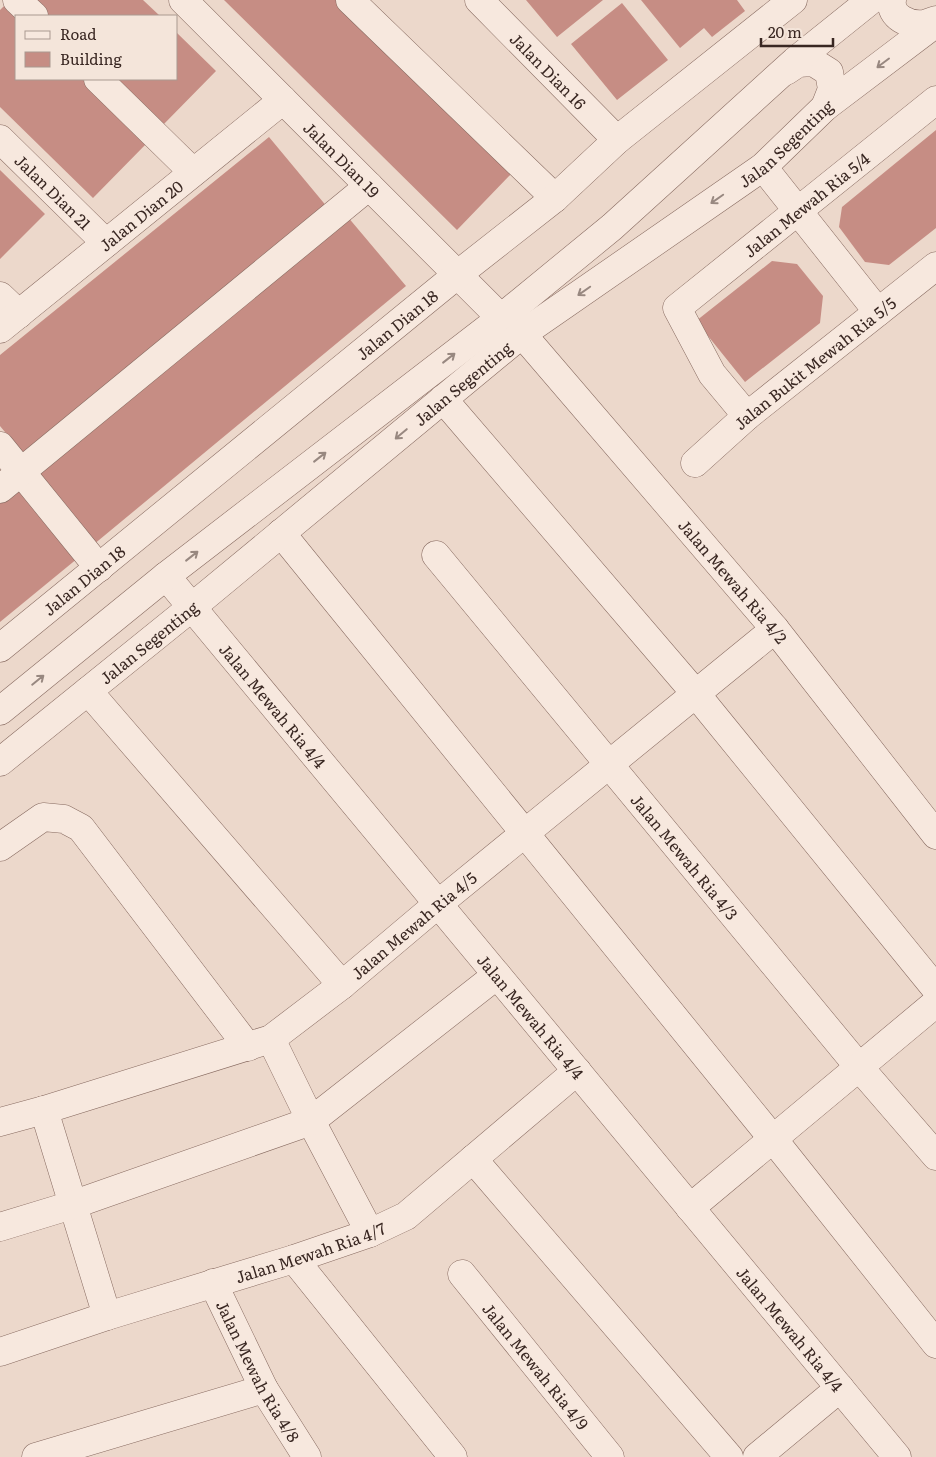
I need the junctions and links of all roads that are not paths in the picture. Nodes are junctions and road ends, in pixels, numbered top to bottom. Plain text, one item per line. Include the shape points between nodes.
1 (17, 0) edge
2 (183, 0) edge
3 (350, 0) edge
4 (479, 0) edge
5 (793, 0) edge
6 (871, 0) edge
7 (892, 0) edge
8 (33, 15) edge
9 (936, 22) edge
10 (781, 74) junction
11 (99, 80) edge
12 (283, 100) junction
13 (936, 100) edge
14 (825, 107) junction
15 (0, 139) edge
16 (617, 140) junction
17 (763, 167) junction
18 (194, 172) junction
19 (369, 186) junction
20 (555, 198) junction
21 (798, 211) junction
22 (106, 243) junction
23 (936, 266) edge
24 (457, 275) junction
25 (878, 312) junction
26 (6, 313) edge
27 (501, 318) junction
28 (522, 334) junction
29 (443, 399) junction
30 (747, 416) junction
31 (0, 446) edge
32 (695, 463) dead end
33 (21, 472) junction
34 (0, 489) edge
35 (280, 534) junction
36 (436, 555) dead end
37 (99, 568) junction
38 (166, 576) junction
39 (192, 607) junction
40 (775, 629) junction
41 (0, 648) edge
42 (88, 690) junction
43 (696, 694) junction
44 (0, 711) edge
45 (0, 762) edge
46 (609, 764) junction
47 (524, 834) junction
48 (936, 835) edge
49 (0, 847) edge
50 (438, 904) junction
51 (497, 975) junction
52 (342, 985) junction
53 (936, 989) edge
54 (936, 1003) edge
55 (259, 1043) junction
56 (859, 1067) junction
57 (577, 1070) junction
58 (44, 1110) junction
59 (0, 1121) edge
60 (311, 1121) junction
61 (773, 1139) junction
62 (936, 1156) edge
63 (473, 1159) junction
64 (72, 1205) junction
65 (690, 1208) junction
66 (0, 1227) edge
67 (370, 1233) junction
68 (294, 1259) junction
69 (462, 1274) dead end
70 (214, 1283) junction
71 (107, 1316) junction
72 (936, 1344) edge
73 (0, 1352) edge
74 (840, 1388) junction
75 (264, 1390) junction
76 (36, 1457) edge
77 (307, 1457) edge
78 (453, 1457) edge
79 (610, 1457) edge
80 (730, 1457) edge
81 (757, 1457) edge
82 (897, 1457) edge

1 - 8 street
2 - 12 street, Jalan Dian 19
3 - 20 street
4 - 16 street, Jalan Dian 16
5 - 16 street, Jalan Dian 18
6 - 10 street, Jalan Segenting
7 - 9 street via 896,15 907,22
9 -> 14 street, Jalan Segenting
10 - 14 street via 798,63 813,62 829,72 832,89
10 - 27 street, Jalan Segenting via 612,227
11 - 18 street
12 - 18 street, Jalan Dian 20
12 - 19 street, Jalan Dian 19
13 - 21 street, Jalan Mewah Ria 5/4
14 - 17 street, Jalan Segenting
15 - 22 street, Jalan Dian 21
16 - 20 street, Jalan Dian 18
17 - 21 street
17 -> 28 street, Jalan Segenting
18 - 22 street, Jalan Dian 20
19 - 24 street, Jalan Dian 19
19 - 33 street
20 - 24 street, Jalan Dian 18
21 - 25 street
21 - 30 street, Jalan Mewah Ria 5/4 via 677,308 712,374
22 - 26 street, Jalan Dian 20
23 - 25 street, Jalan Bukit Mewah Ria 5/5
24 - 27 street, Jalan Dian 19
24 - 37 street, Jalan Dian 18
25 - 30 street, Jalan Bukit Mewah Ria 5/5
38 -> 27 street, Jalan Segenting
28 - 29 street, Jalan Segenting
28 - 40 street, Jalan Mewah Ria 4/2
29 -> 35 street, Jalan Segenting
29 - 43 street
30 - 32 street, Jalan Bukit Mewah Ria 5/5
31 - 33 street
33 - 34 street
33 - 37 street
35 - 39 street, Jalan Segenting
35 - 47 street
36 - 46 street, Jalan Mewah Ria 4/3
37 - 41 street, Jalan Dian 18
38 - 39 street, Jalan Mewah Ria 4/4
44 -> 38 street, Jalan Segenting
39 - 42 street, Jalan Segenting
39 - 50 street, Jalan Mewah Ria 4/4
40 - 43 street, Jalan Mewah Ria 4/5
40 - 48 street, Jalan Mewah Ria 4/2
42 - 45 street, Jalan Segenting
42 - 52 street
43 - 46 street, Jalan Mewah Ria 4/5
43 - 53 street
46 - 47 street, Jalan Mewah Ria 4/5
46 - 56 street, Jalan Mewah Ria 4/3
47 - 50 street, Jalan Mewah Ria 4/5
47 - 61 street
49 - 55 street via 43,817 64,819 81,828
50 - 51 street, Jalan Mewah Ria 4/4
50 - 52 street, Jalan Mewah Ria 4/5
51 - 57 street, Jalan Mewah Ria 4/4
51 - 60 street
52 - 55 street, Jalan Mewah Ria 4/5
54 - 56 street
55 - 58 street, Jalan Mewah Ria 4/5
55 - 60 street
56 - 61 street
56 - 62 street, Jalan Mewah Ria 4/3
57 - 63 street, Jalan Mewah Ria 4/7
57 - 65 street, Jalan Mewah Ria 4/4
58 - 59 street, Jalan Mewah Ria 4/5
58 - 64 street
60 - 64 street
60 - 67 street
61 - 65 street
61 - 72 street
63 - 67 street, Jalan Mewah Ria 4/7 via 406,1216
63 - 80 street
64 - 66 street
64 - 71 street
65 - 74 street, Jalan Mewah Ria 4/4
67 - 68 street, Jalan Mewah Ria 4/7
68 - 70 street, Jalan Mewah Ria 4/7
68 - 78 street
69 - 79 street, Jalan Mewah Ria 4/9
70 - 71 street, Jalan Mewah Ria 4/7
70 - 75 street, Jalan Mewah Ria 4/8
71 - 73 street, Jalan Mewah Ria 4/7
74 - 81 street
74 - 82 street, Jalan Mewah Ria 4/4
75 - 76 street
75 - 77 street, Jalan Mewah Ria 4/8

